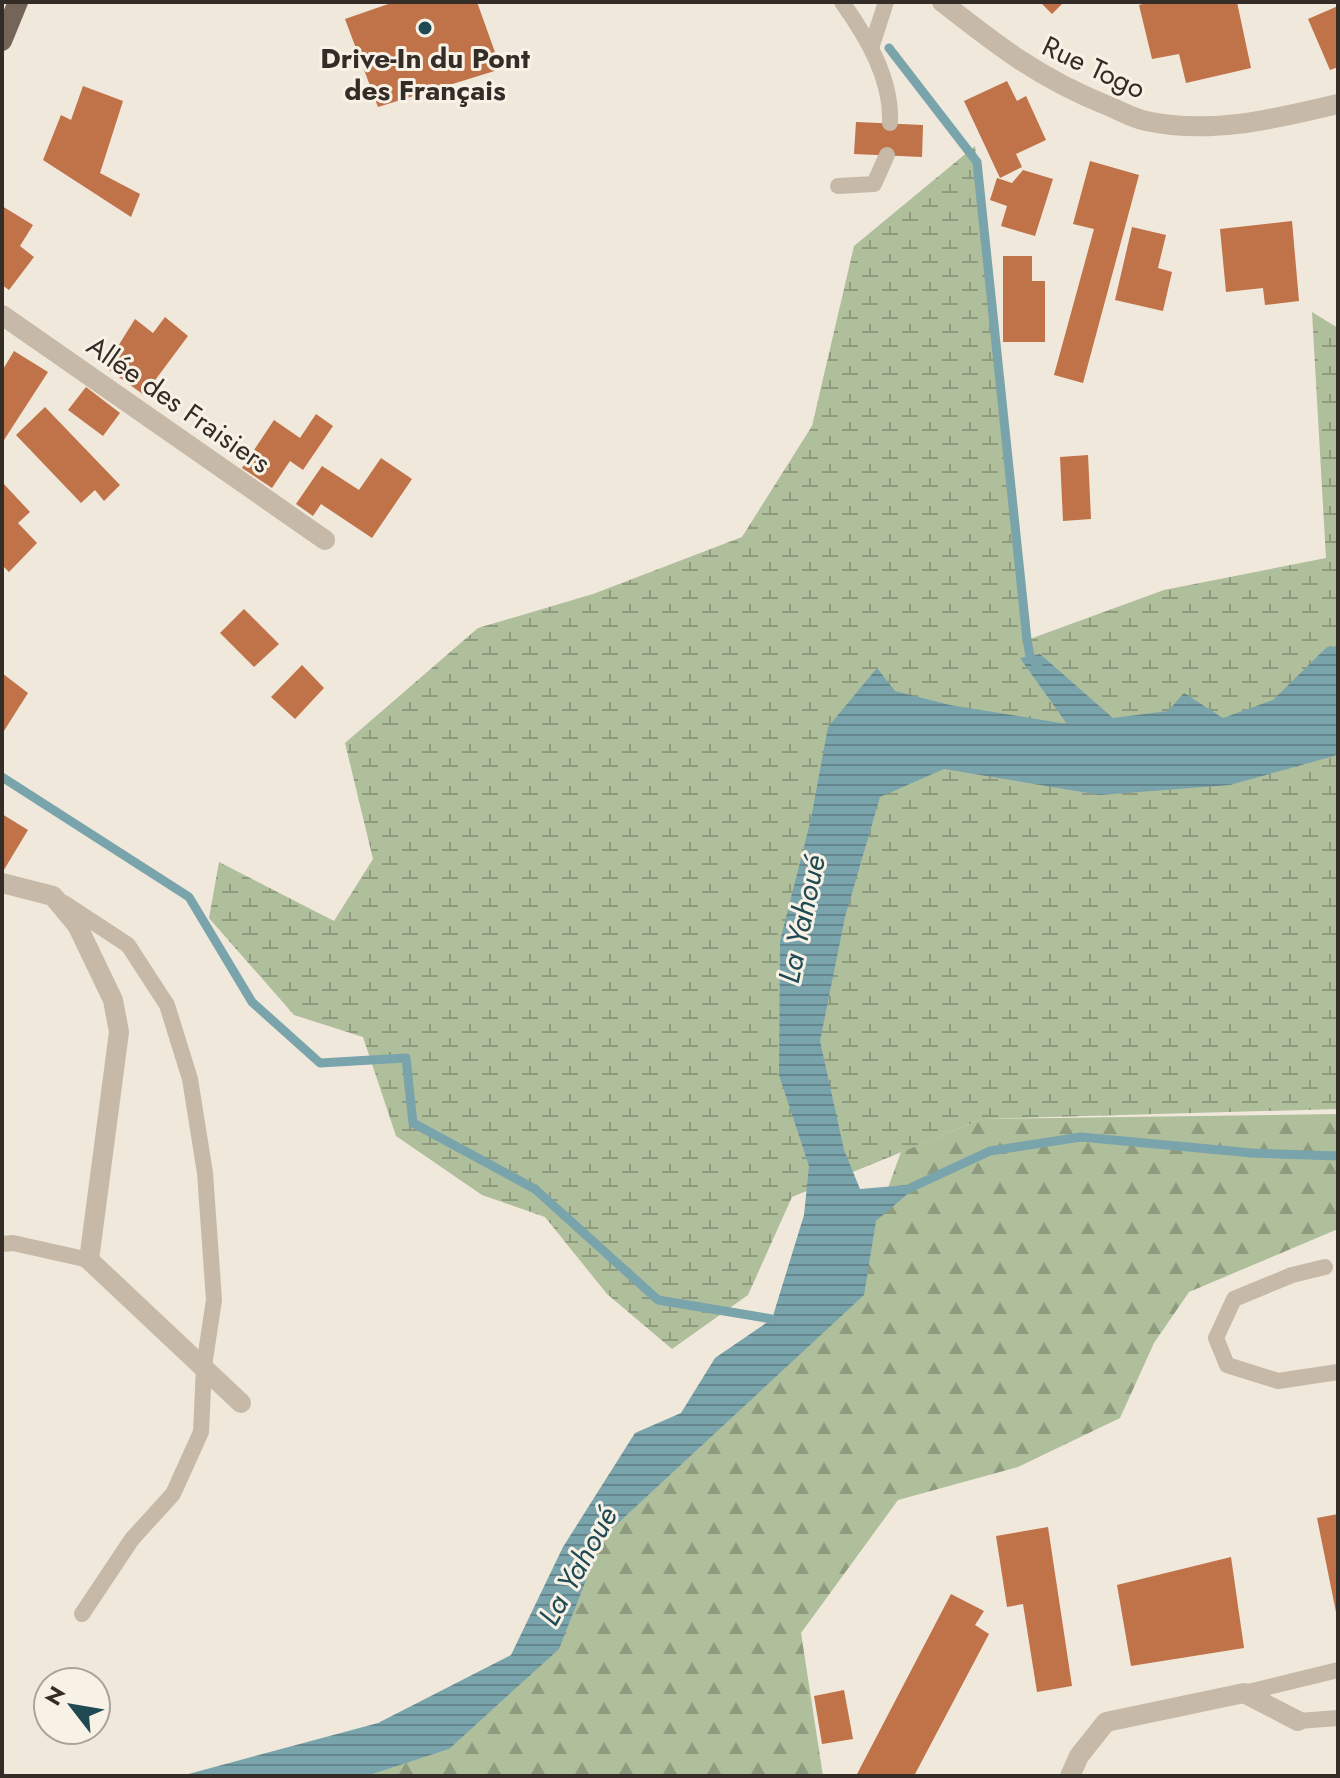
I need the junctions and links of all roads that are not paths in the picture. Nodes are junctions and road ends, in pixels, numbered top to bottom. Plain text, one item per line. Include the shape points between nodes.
1 (18, 2) edge
2 (842, 2) edge
3 (886, 2) edge
4 (942, 2) edge
5 (2, 41) edge
6 (872, 45) junction
7 (1338, 104) edge
8 (890, 123) dead end
9 (887, 155) dead end
10 (838, 186) dead end
11 (2, 315) edge
12 (325, 540) dead end
13 (2, 883) edge
14 (53, 896) junction
15 (2, 1244) edge
16 (89, 1260) junction
17 (1325, 1267) dead end
18 (204, 1366) junction
19 (1338, 1372) edge
20 (241, 1403) dead end
21 (82, 1614) dead end
22 (1338, 1670) edge
23 (1244, 1693) junction
24 (1338, 1718) edge
25 (1298, 1721) joint
26 (1070, 1776) edge

1 - 5 main road
2 - 6 lane
3 - 6 lane
4 - 7 street, Rue Togo via 1021,64 1145,121 1216,126 1273,120
6 - 8 lane via 891,105
9 - 10 lane via 874,184
11 - 12 street, Allée des Fraisiers
13 - 14 street
14 - 16 street via 77,925 113,1000 119,1032
14 - 18 lane via 128,945 167,1005 190,1079 205,1173 214,1300
15 - 16 lane
16 - 18 street
17 - 19 lane via 1234,1299 1216,1338 1227,1365 1278,1381
18 - 20 street
18 - 21 lane via 201,1432 173,1494 132,1539
22 - 23 lane
23 - 25 street
23 - 26 street via 1106,1722
24 - 25 lane

